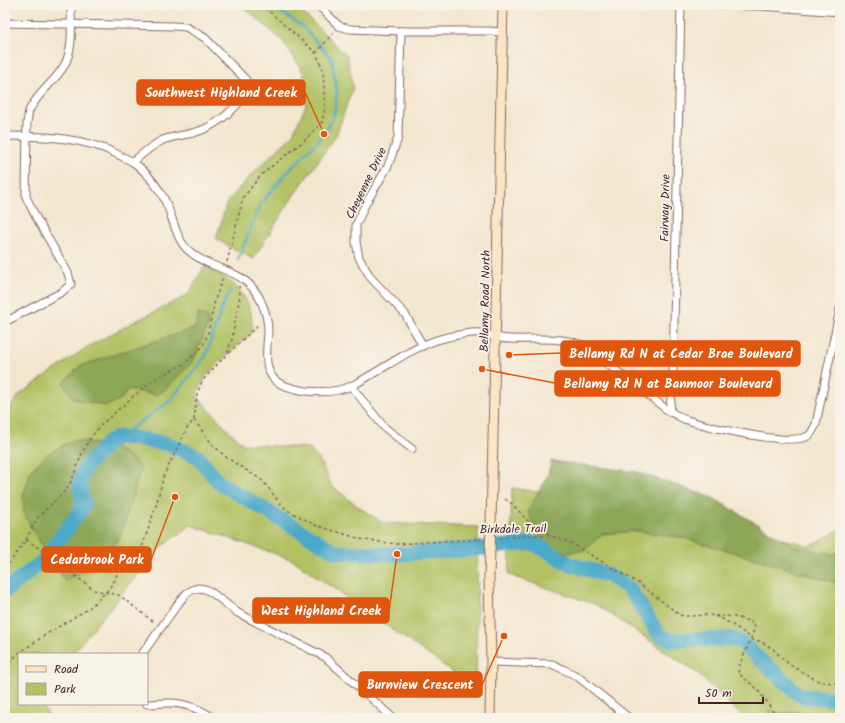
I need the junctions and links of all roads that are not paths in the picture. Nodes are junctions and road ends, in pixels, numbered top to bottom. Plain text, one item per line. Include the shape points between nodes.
1 (71, 5) edge
2 (318, 5) edge
3 (503, 5) edge
4 (681, 5) edge
5 (714, 5) edge
6 (840, 12) edge
7 (5, 23) edge
8 (71, 24) junction
9 (401, 31) junction
10 (502, 32) junction
11 (5, 136) edge
12 (27, 136) junction
13 (133, 162) junction
14 (840, 309) edge
15 (5, 322) edge
16 (496, 337) junction
17 (423, 346) junction
18 (351, 386) junction
19 (670, 412) junction
20 (412, 449) dead end
21 (143, 653) edge
22 (491, 662) junction
23 (148, 704) edge
24 (214, 718) edge
25 (393, 718) edge
26 (490, 718) edge
27 (629, 718) edge

1 - 8 street
2 - 9 street via 339,26 350,29
3 - 10 street, Bellamy Road North
4 - 19 street, Fairway Drive
5 - 6 street
7 - 8 street
8 - 12 street via 68,56 58,75 29,111
8 - 13 street via 186,27 205,38 246,80 249,90 237,106 218,122 202,130 163,140 144,151
9 - 10 street
9 - 17 street, Cheyenne Drive via 398,138 388,166 356,225 356,242 359,258 371,278 405,314
10 - 16 street, Bellamy Road North
11 - 12 street
12 - 13 street via 67,139 103,147
12 - 15 street via 26,197 68,273 71,284 62,292
13 - 18 street via 162,193 186,248 199,260 248,282 260,299 268,332 266,356 270,375 276,382 304,391 326,391
14 - 19 street via 819,409 813,430 808,436 784,440 761,437 685,419
16 - 17 street via 479,333 448,337
16 - 19 street via 560,340 584,346
16 - 22 street, Bellamy Road North, bridge via 489,576
17 - 18 street
18 - 20 street via 384,427
21 - 25 street via 187,593 198,588 205,589 238,613 325,657
22 - 26 street, Bellamy Road North
22 - 27 street via 552,664 577,676
23 - 24 street via 185,705

